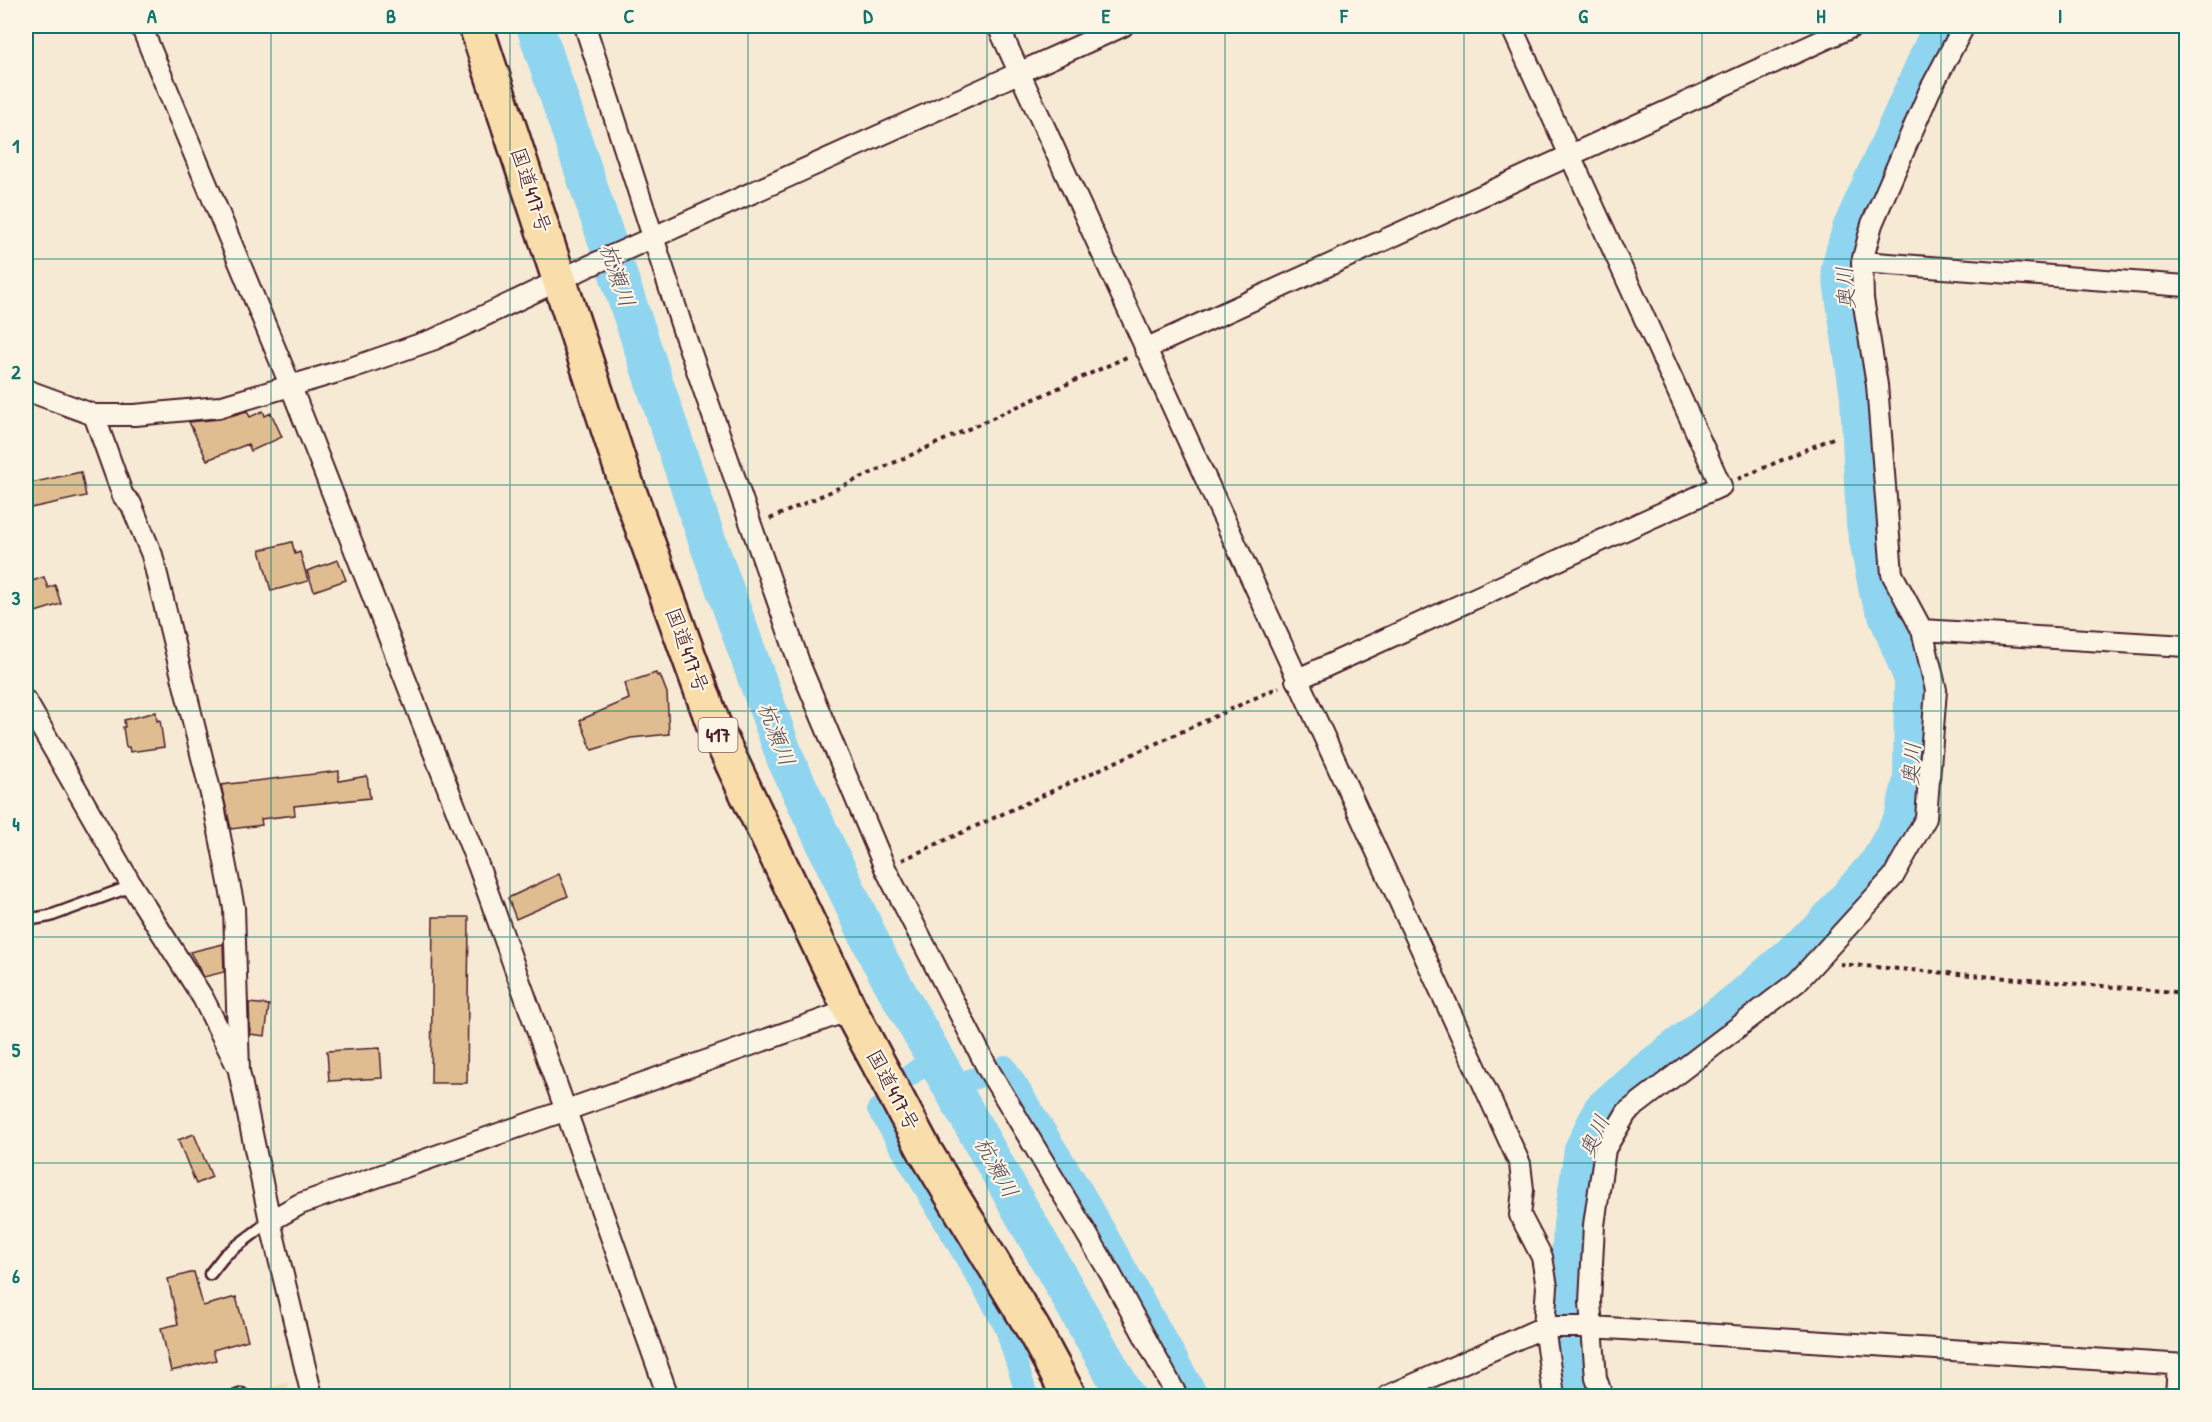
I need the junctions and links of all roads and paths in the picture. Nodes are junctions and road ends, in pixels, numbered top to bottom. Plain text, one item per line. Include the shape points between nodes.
1 (141, 26) edge
2 (477, 26) edge
3 (585, 26) edge
4 (998, 26) edge
5 (1123, 26) edge
6 (1511, 26) edge
7 (1854, 26) edge
8 (1964, 26) edge
9 (1019, 72) junction
10 (1569, 156) junction
11 (651, 239) junction
12 (1862, 262) junction
13 (574, 274) junction
14 (2187, 286) edge
15 (1145, 349) junction
16 (291, 387) junction
17 (26, 390) edge
18 (94, 415) junction
19 (1833, 438) dead end
20 (1721, 486) junction
21 (753, 526) junction
22 (1922, 630) junction
23 (2187, 646) edge
24 (1296, 680) junction
25 (26, 701) edge
26 (885, 868) junction
27 (132, 886) junction
28 (26, 920) edge
29 (1815, 962) junction
30 (2187, 993) edge
31 (850, 1010) junction
32 (239, 1071) junction
33 (565, 1110) junction
34 (270, 1221) junction
35 (210, 1274) dead end
36 (1589, 1326) junction
37 (1544, 1327) junction
38 (2182, 1365) edge
39 (312, 1396) edge
40 (668, 1396) edge
41 (1069, 1396) edge
42 (1177, 1396) edge
43 (1388, 1396) edge
44 (1554, 1396) edge
45 (1602, 1396) edge
46 (2176, 1396) edge

1 - 16 street
2 - 13 highway, 国道417号 / 417
3 - 11 street
4 - 9 street
5 - 9 street
6 - 10 street
7 - 10 street
8 - 12 street via 1930,90 1872,224
9 - 11 street
9 - 15 street
10 - 15 street
10 - 20 street
11 - 13 street
11 - 21 street
12 - 14 street
12 - 22 street via 1863,299 1877,385 1892,574
13 - 16 street via 435,339
13 - 31 highway, 国道417号 / 417 via 624,477 713,723
15 - 21 path
15 - 24 street
16 - 18 street via 219,407
16 - 33 street via 478,865
17 - 18 street
18 - 32 street via 123,496 131,504 152,555 214,806 234,908
19 - 20 path
20 - 24 street
21 - 26 street via 801,668
22 - 23 street
22 - 29 street via 1936,690 1926,818 1893,877
24 - 26 path
24 - 37 street via 1520,1164 1520,1215 1542,1257 1547,1287
25 - 27 street
26 - 42 street via 988,1069 1110,1273
27 - 28 lane via 50,916
27 - 32 street via 202,998
29 - 30 path
29 - 36 street via 1797,982 1627,1112 1605,1149 1594,1225
31 - 33 street
31 - 41 highway, 国道417号 / 417 via 925,1151
32 - 34 street
33 - 34 street via 300,1204
33 - 40 street
34 - 35 lane via 225,1255
34 - 39 street
36 - 37 street
36 - 38 street
36 - 45 street
37 - 43 street
37 - 44 street
38 - 46 street

